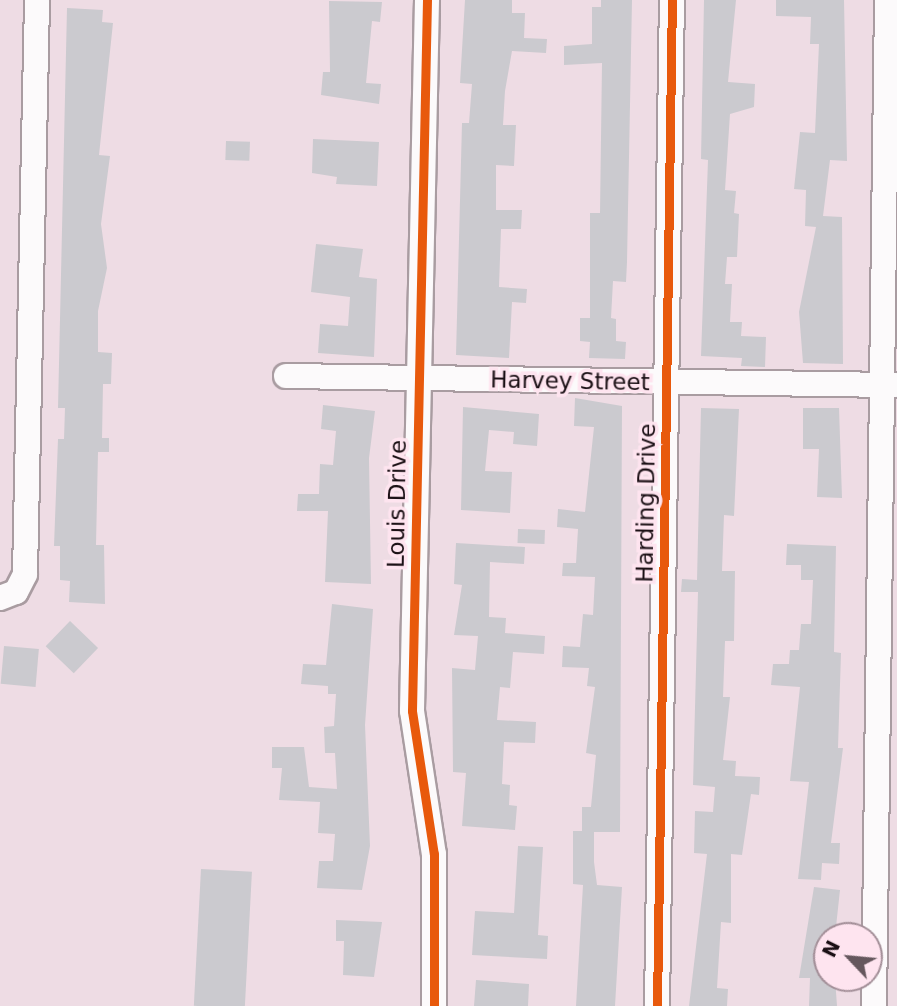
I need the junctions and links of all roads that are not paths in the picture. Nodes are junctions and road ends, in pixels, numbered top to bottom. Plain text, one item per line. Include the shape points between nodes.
1 (37, 0) edge
2 (427, 0) edge
3 (672, 0) edge
4 (887, 0) edge
5 (286, 376) dead end
6 (419, 378) junction
7 (667, 382) junction
8 (890, 385) edge
9 (0, 598) edge
10 (886, 904) edge
11 (434, 1006) edge
12 (657, 1006) edge
13 (874, 1006) edge

1 - 9 street via 25,574 16,592
2 - 6 street, Louis Drive
3 - 7 street, Harding Drive
4 - 8 street
5 - 6 street, Harvey Street
6 - 7 street, Harvey Street
6 - 11 street, Louis Drive via 412,711 435,864
7 - 8 street, Harvey Street
7 - 12 street, Harding Drive
8 - 10 street
10 - 13 street

